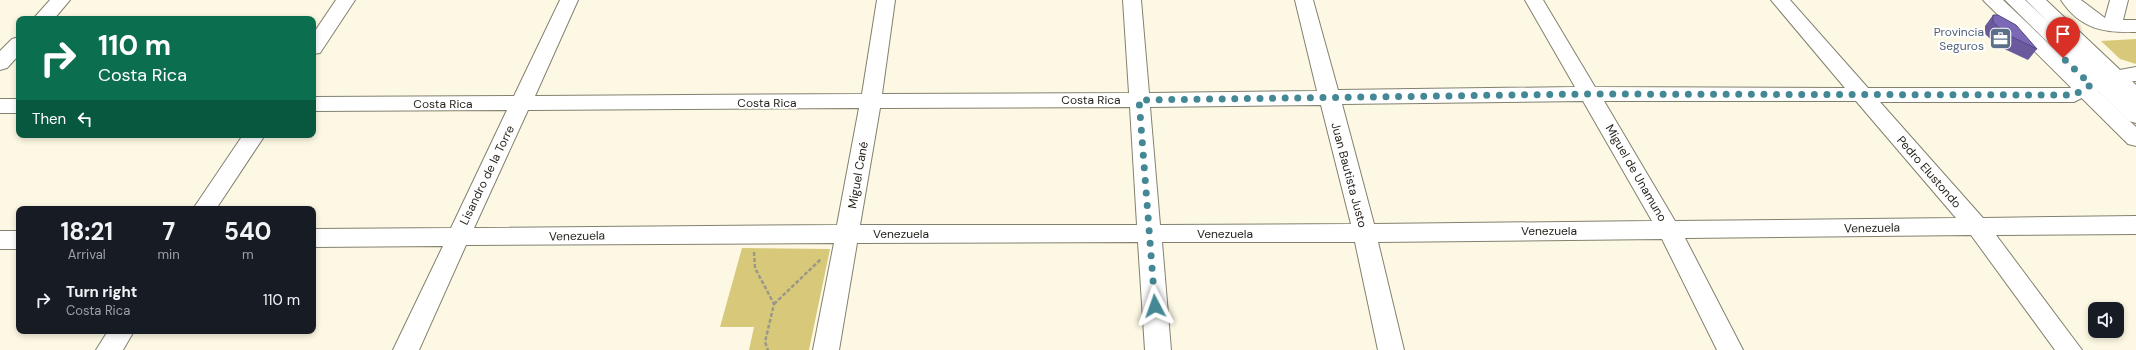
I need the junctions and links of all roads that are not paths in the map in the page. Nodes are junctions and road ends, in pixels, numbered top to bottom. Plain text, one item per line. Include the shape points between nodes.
1 (61, 0) edge
2 (346, 0) edge
3 (569, 0) edge
4 (886, 0) edge
5 (1132, 0) edge
6 (1304, 0) edge
7 (1534, 0) edge
8 (1780, 0) edge
9 (1992, 0) edge
10 (2002, 0) edge
11 (2014, 0) edge
12 (2035, 0) edge
13 (2070, 0) edge
14 (2119, 0) edge
15 (46, 16) edge
16 (2136, 26) edge
17 (2112, 28) junction
18 (316, 44) edge
19 (16, 46) edge
20 (0, 63) edge
21 (2136, 74) edge
22 (2097, 82) junction
23 (1590, 94) junction
24 (1862, 95) junction
25 (2136, 97) edge
26 (1328, 98) junction
27 (1139, 100) junction
28 (871, 102) junction
29 (316, 104) edge
30 (522, 104) junction
31 (0, 106) edge
32 (16, 106) edge
33 (2136, 116) edge
34 (2136, 128) edge
35 (252, 138) edge
36 (2136, 139) edge
37 (206, 206) edge
38 (2136, 225) edge
39 (1977, 227) junction
40 (1669, 230) junction
41 (1365, 233) junction
42 (1150, 234) junction
43 (847, 235) junction
44 (458, 237) junction
45 (316, 238) edge
46 (0, 240) edge
47 (16, 240) edge
48 (120, 334) edge
49 (109, 350) edge
50 (406, 350) edge
51 (826, 350) edge
52 (1158, 350) edge
53 (1391, 350) edge
54 (1730, 350) edge
55 (2069, 350) edge

1 - 15 street
2 - 18 street
3 - 30 street, Lisandro de la Torre
4 - 28 street, Miguel Cané
5 - 27 street
6 - 26 street, Juan Bautista Justo
7 - 23 street, Miguel de Unamuno
8 - 24 street, Pedro Elustondo
9 - 22 street
10 - 22 street
11 - 22 street
12 - 22 street
13 - 17 street via 2099,25
14 - 17 street
16 - 17 street
19 - 20 street
21 - 22 street, Costa Rica
22 - 24 street, Costa Rica via 2074,95
22 - 25 street
22 - 33 street
22 - 34 street
22 - 36 street
23 - 24 street, Costa Rica
23 - 26 street, Costa Rica
23 - 40 street, Miguel de Unamuno
24 - 39 street, Pedro Elustondo
26 - 27 street, Costa Rica
26 - 41 street, Juan Bautista Justo
27 - 28 street, Costa Rica
27 - 42 street
28 - 30 street, Costa Rica
28 - 43 street, Miguel Cané
29 - 30 street, Costa Rica
30 - 44 street, Lisandro de la Torre
31 - 32 street
35 - 37 street
38 - 39 street, Venezuela
39 - 40 street, Venezuela
39 - 55 street, Pedro Elustondo
40 - 41 street, Venezuela
40 - 54 street, Miguel de Unamuno
41 - 42 street, Venezuela
41 - 53 street, Juan Bautista Justo
42 - 43 street, Venezuela
42 - 52 street
43 - 44 street, Venezuela
43 - 51 street, Miguel Cané
44 - 45 street, Venezuela
44 - 50 street, Lisandro de la Torre
46 - 47 street
48 - 49 street

